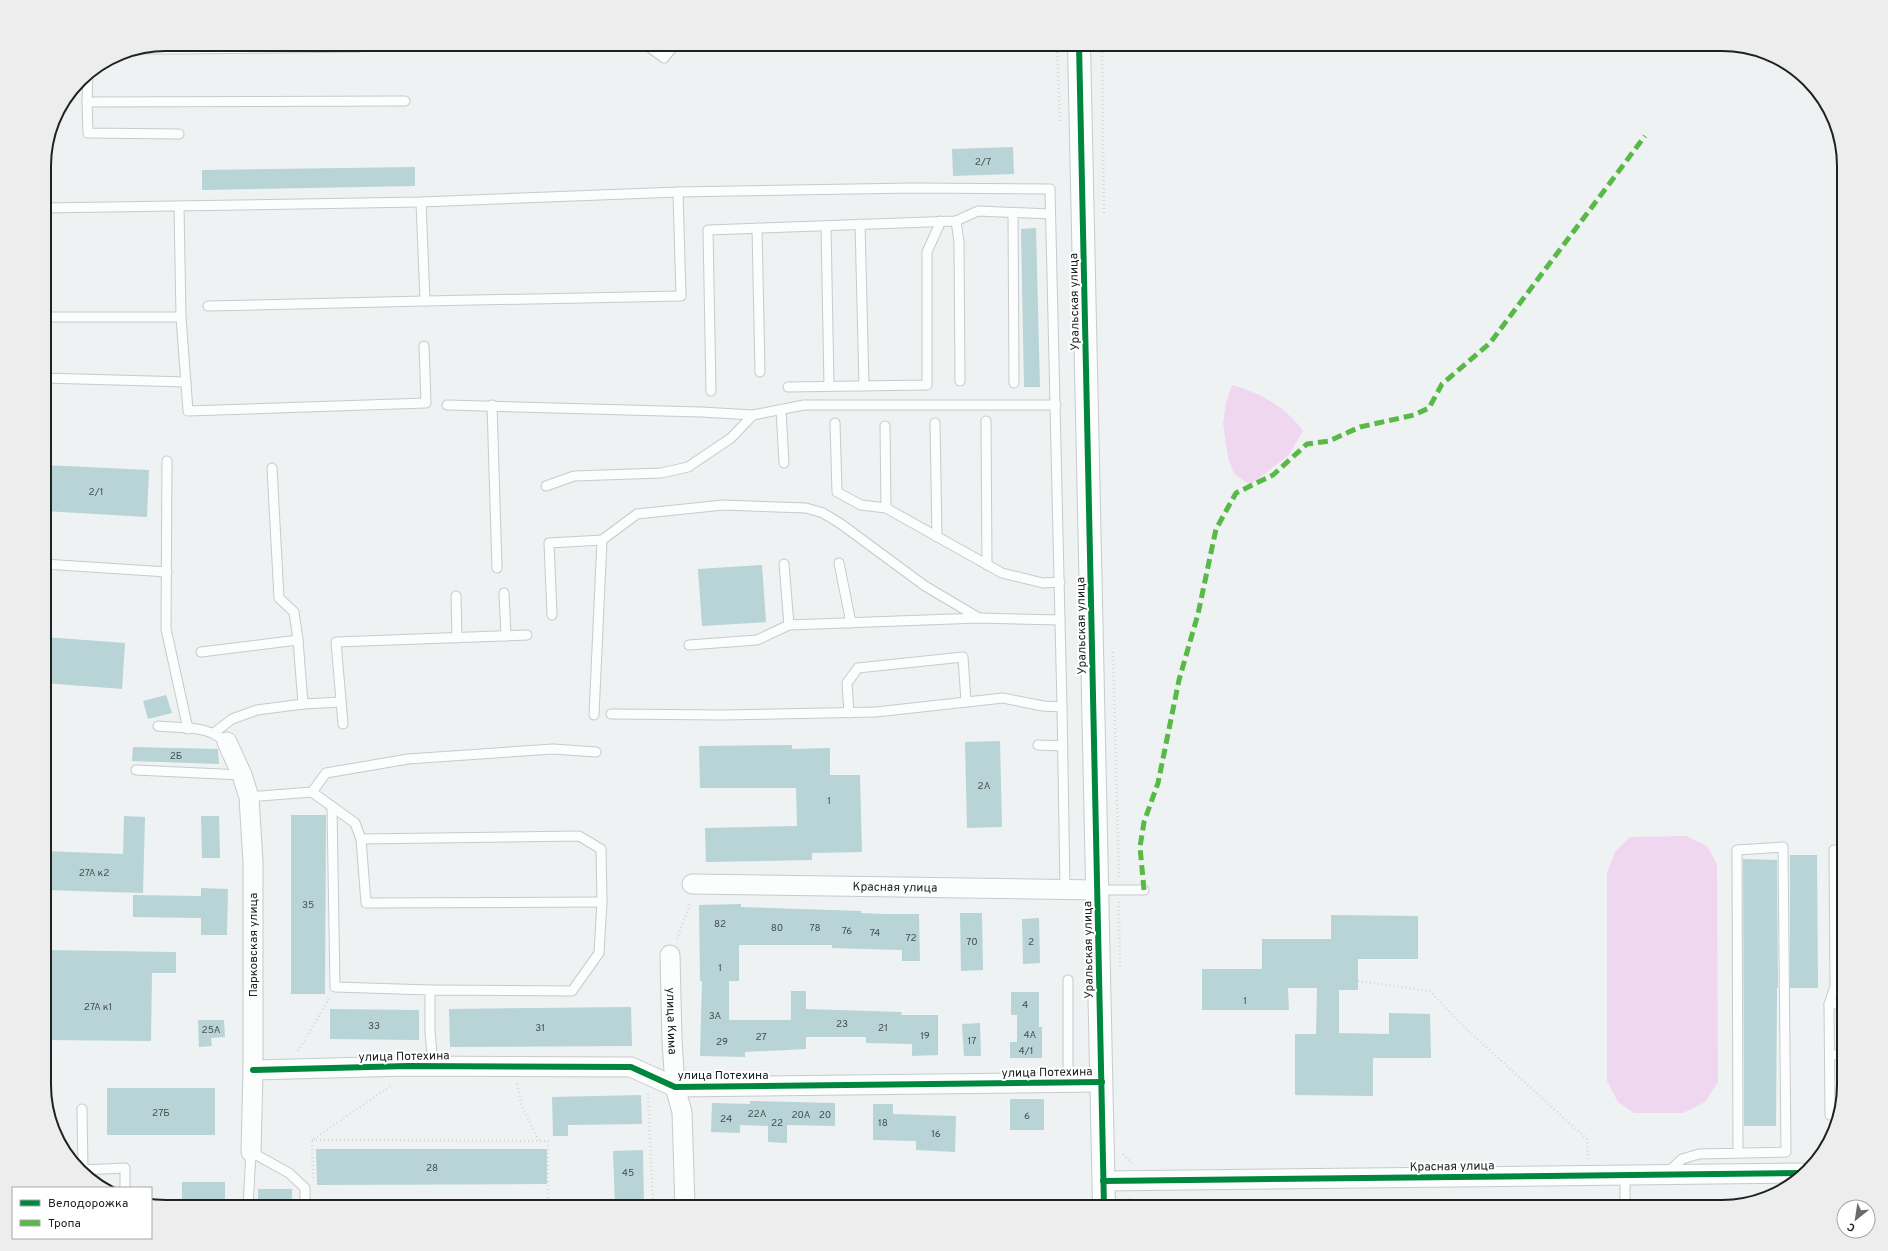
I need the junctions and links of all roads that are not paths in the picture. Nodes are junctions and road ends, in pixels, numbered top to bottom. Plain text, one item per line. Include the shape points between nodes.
1 (654, 51) edge
2 (670, 51) edge
3 (1079, 51) edge
4 (88, 83) edge
5 (405, 101) dead end
6 (87, 102) junction
7 (179, 134) dead end
8 (678, 192) junction
9 (421, 202) junction
10 (179, 206) junction
11 (51, 208) edge
12 (1013, 213) junction
13 (1050, 214) junction
14 (941, 221) junction
15 (956, 221) junction
16 (860, 224) junction
17 (826, 226) junction
18 (757, 228) junction
19 (425, 302) junction
20 (208, 306) dead end
21 (51, 317) edge
22 (181, 317) junction
23 (424, 346) dead end
24 (760, 372) dead end
25 (51, 378) edge
26 (960, 381) dead end
27 (186, 382) junction
28 (1014, 383) dead end
29 (829, 386) junction
30 (864, 386) junction
31 (788, 387) dead end
32 (711, 391) dead end
33 (448, 405) dead end
34 (1056, 405) junction
35 (492, 406) junction
36 (781, 410) junction
37 (753, 416) junction
38 (986, 421) dead end
39 (835, 423) dead end
40 (935, 423) dead end
41 (885, 426) dead end
42 (167, 461) dead end
43 (784, 463) dead end
44 (272, 468) dead end
45 (546, 486) dead end
46 (886, 508) junction
47 (937, 537) junction
48 (602, 540) junction
49 (839, 562) dead end
50 (51, 564) edge
51 (784, 564) dead end
52 (987, 566) junction
53 (497, 568) dead end
54 (167, 572) junction
55 (1060, 582) junction
56 (504, 593) dead end
57 (456, 596) dead end
58 (552, 615) dead end
59 (979, 618) junction
60 (1060, 620) junction
61 (851, 623) junction
62 (789, 625) junction
63 (527, 635) dead end
64 (506, 636) junction
65 (457, 638) junction
66 (298, 640) junction
67 (689, 645) dead end
68 (202, 652) dead end
69 (341, 702) junction
70 (966, 702) junction
71 (303, 704) junction
72 (1062, 707) junction
73 (849, 713) junction
74 (611, 714) dead end
75 (594, 715) dead end
76 (343, 724) dead end
77 (158, 726) dead end
78 (188, 729) junction
79 (221, 738) junction
80 (1038, 746) dead end
81 (1063, 746) junction
82 (596, 752) dead end
83 (136, 770) dead end
84 (242, 775) junction
85 (312, 792) junction
86 (249, 797) junction
87 (332, 808) junction
88 (361, 839) junction
89 (1834, 850) dead end
90 (1064, 889) junction
91 (1098, 890) junction
92 (1144, 890) dead end
93 (692, 891) road end
94 (602, 902) junction
95 (670, 955) road end
96 (1068, 980) dead end
97 (430, 990) junction
98 (1829, 1004) junction
99 (1837, 1004) edge
100 (1830, 1056) junction
101 (1837, 1056) edge
102 (433, 1066) junction
103 (253, 1070) junction
104 (1102, 1082) junction
105 (1068, 1083) junction
106 (675, 1088) junction
107 (82, 1109) dead end
108 (1833, 1115) edge
109 (251, 1152) junction
110 (1738, 1152) junction
111 (83, 1164) edge
112 (89, 1170) edge
113 (1796, 1173) edge
114 (1666, 1174) junction
115 (1625, 1175) junction
116 (1104, 1181) junction
117 (125, 1187) edge
118 (248, 1200) edge
119 (305, 1200) edge
120 (685, 1200) edge
121 (1104, 1200) edge
122 (1626, 1200) edge

1 - 2 lane via 664,58
3 - 91 street, Уральская улица
4 - 6 lane
5 - 6 lane
6 - 7 lane via 88,133
8 - 9 lane
8 - 13 lane via 912,188 1050,189
8 - 19 lane via 681,296
9 - 10 lane
9 - 19 lane
10 - 11 lane
10 - 22 lane
12 - 13 lane
12 - 15 lane via 978,211
12 - 28 lane
13 - 34 lane
14 - 15 lane
14 - 16 lane
14 - 30 lane via 927,252 927,386
15 - 26 lane via 959,242
16 - 17 lane
16 - 30 lane
17 - 18 lane
17 - 29 lane
18 - 24 lane
18 - 32 lane via 708,230
19 - 20 lane
21 - 22 lane
22 - 27 lane
23 - 27 lane via 426,403 188,410
25 - 27 lane
29 - 30 lane
29 - 31 lane
33 - 35 lane
34 - 36 lane via 804,405
34 - 55 lane
35 - 37 lane
35 - 53 lane
36 - 37 lane
36 - 43 lane
37 - 45 lane via 731,438 688,467 661,473 574,476
38 - 52 lane
39 - 46 lane via 837,492 861,504
40 - 47 lane
41 - 46 lane
42 - 54 lane
44 - 66 lane via 279,598 294,612
46 - 47 lane
47 - 52 lane
48 - 58 lane via 549,543
48 - 59 lane via 637,514 723,505 806,508 824,513 925,586
48 - 75 lane
49 - 61 lane
50 - 54 lane
51 - 62 lane
52 - 55 lane via 1015,577 1043,583
54 - 78 lane via 166,629
55 - 60 lane
56 - 64 lane
57 - 65 lane
59 - 60 lane
59 - 61 lane
60 - 72 lane
61 - 62 lane
62 - 67 lane via 757,640
63 - 64 lane
64 - 65 lane
65 - 69 lane via 336,642
66 - 68 lane
66 - 71 lane
69 - 71 lane
69 - 76 lane
70 - 72 lane via 1003,698
70 - 73 lane
70 - 73 lane via 963,657 858,668 847,683
71 - 79 lane via 257,710 232,719
72 - 81 lane
73 - 74 lane
77 - 78 lane
78 - 79 lane
79 - 84 street, Парковская улица
80 - 81 lane
81 - 90 lane
82 - 85 lane via 553,749 408,759 326,773
83 - 84 lane
84 - 86 street, Парковская улица
85 - 86 lane
85 - 87 lane
86 - 103 street, Парковская улица via 253,863
87 - 88 lane via 355,823
87 - 97 lane via 335,987
88 - 94 lane via 579,836 601,850
88 - 94 lane via 366,903
89 - 98 lane via 1835,987
90 - 91 street, Красная улица
90 - 93 street, Красная улица
91 - 92 lane
91 - 104 street, Уральская улица
94 - 97 lane via 599,953 572,991
95 - 106 street, улица Кима
96 - 105 lane
97 - 102 lane
98 - 99 lane
98 - 100 lane
100 - 101 lane
100 - 108 lane via 1830,1115
102 - 103 street, улица Потехина
102 - 106 street, улица Потехина via 631,1067
103 - 109 street, Парковская улица
104 - 105 street, улица Потехина
104 - 116 street, Уральская улица
105 - 106 street, улица Потехина
106 - 120 street, улица Кима via 682,1112
107 - 111 lane
109 - 118 lane
109 - 119 lane via 290,1173 305,1188
110 - 110 lane via 1737,850 1783,847 1786,1152
110 - 114 lane via 1699,1154 1682,1158
112 - 117 lane via 125,1168
113 - 114 street, Красная улица
114 - 115 street, Красная улица
115 - 116 street, Красная улица
115 - 122 lane
116 - 121 street, Уральская улица

